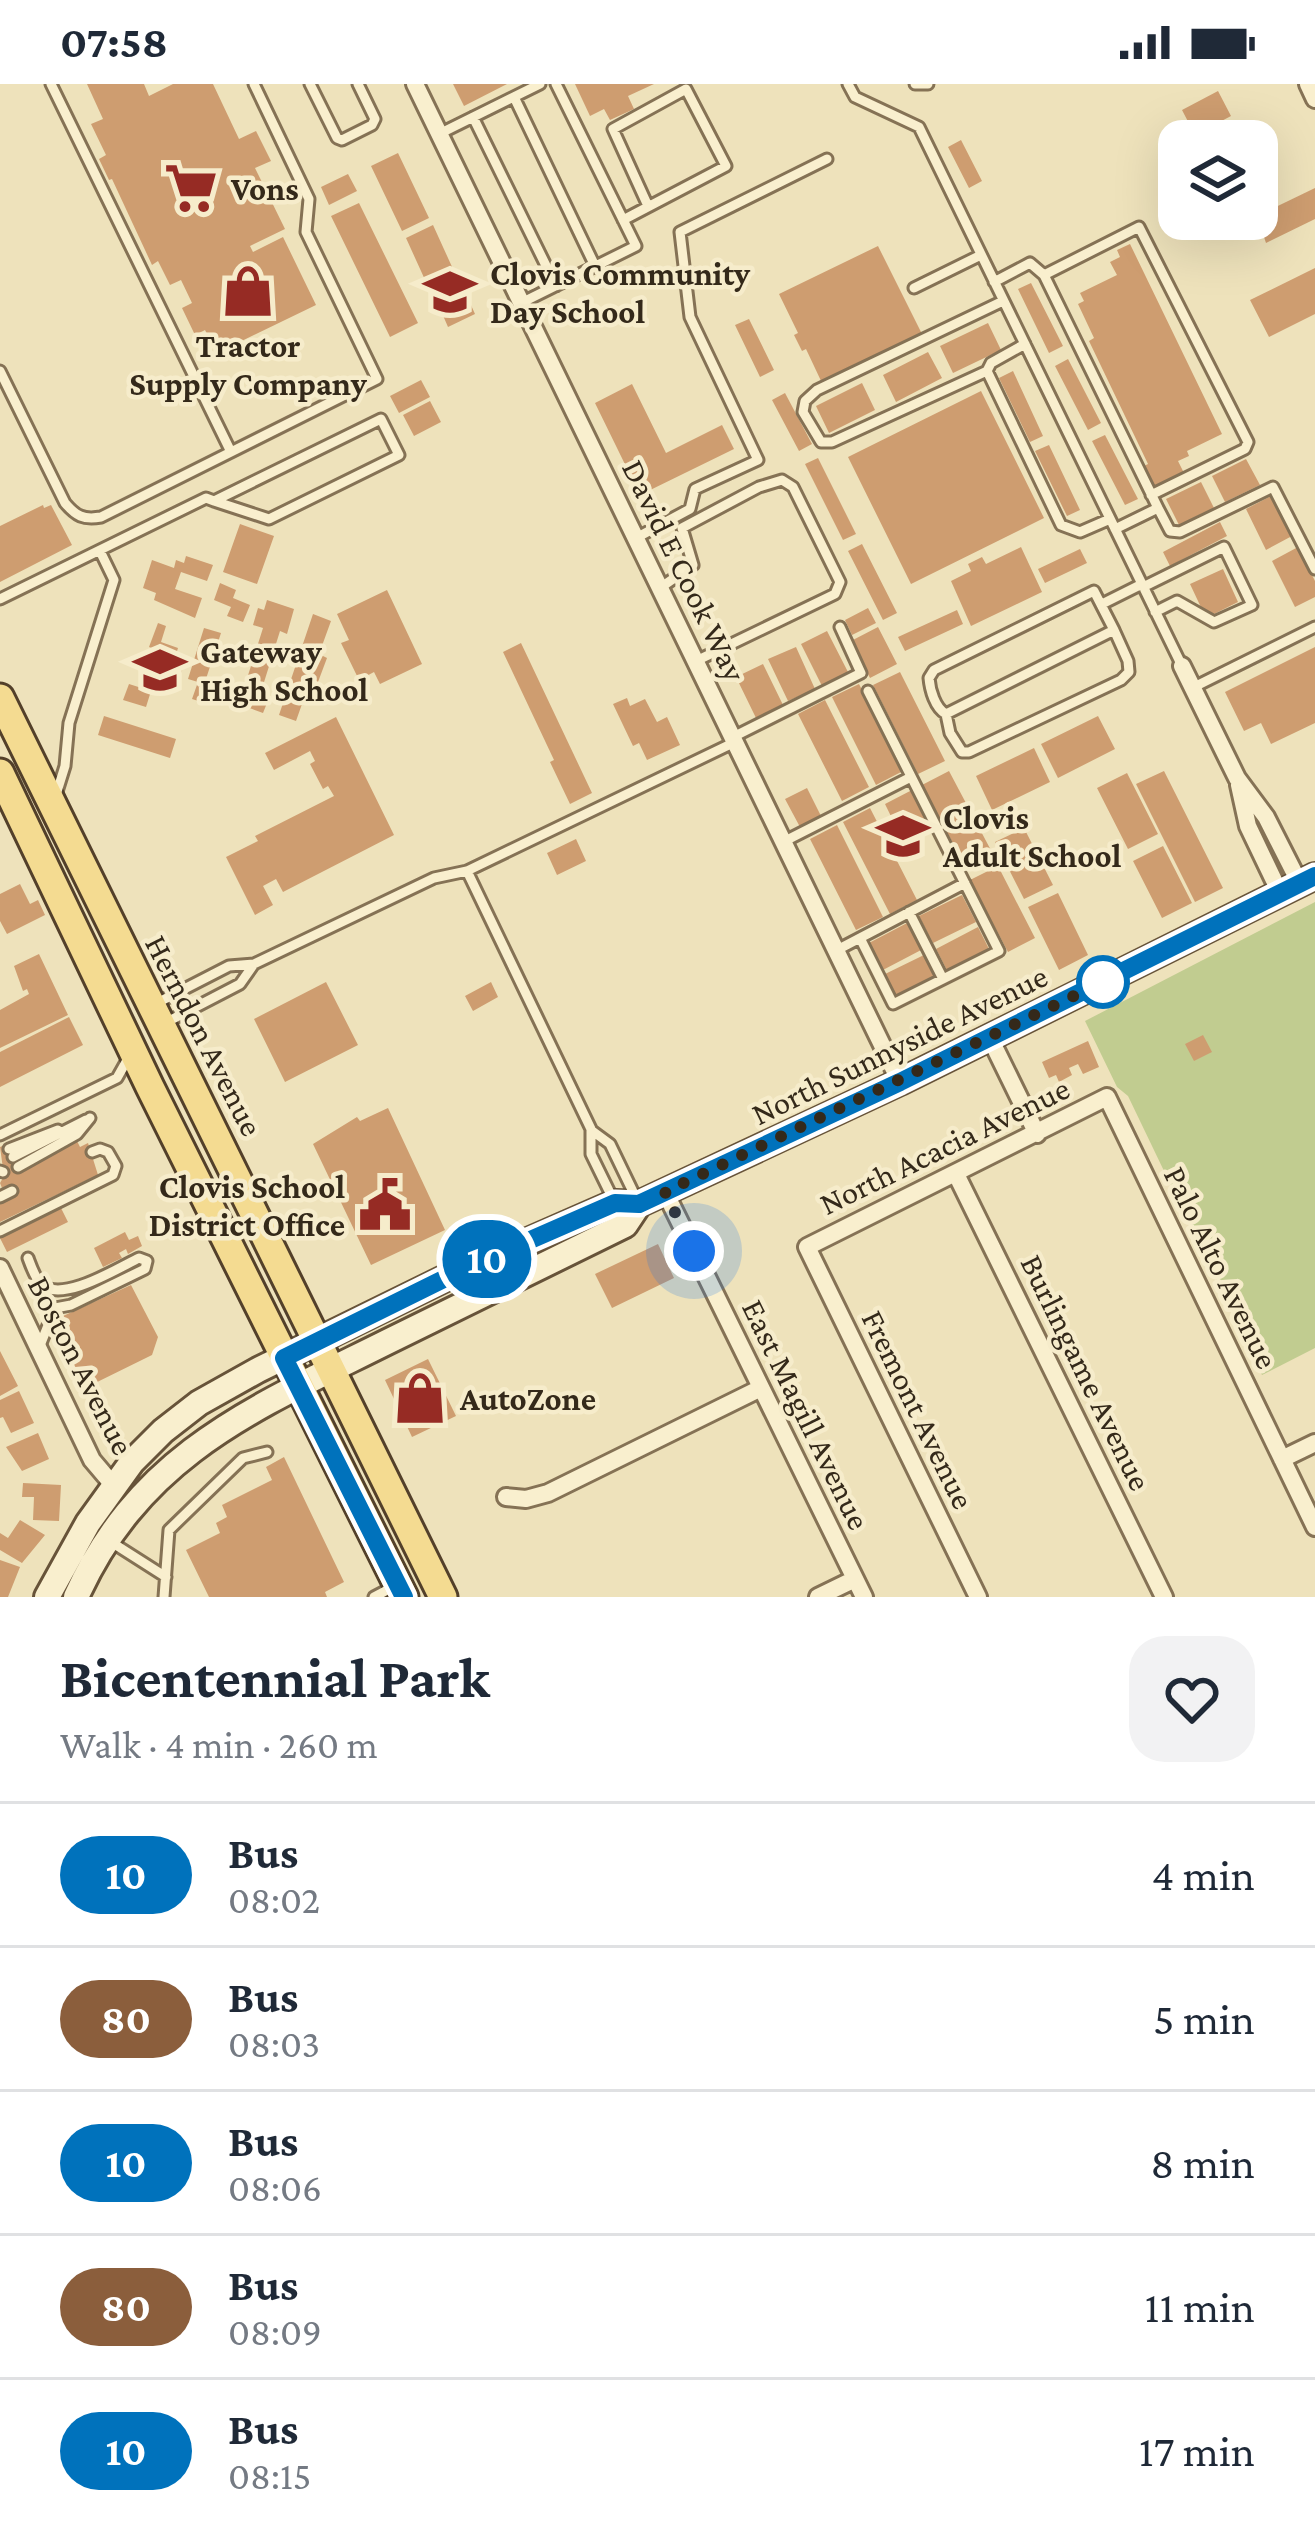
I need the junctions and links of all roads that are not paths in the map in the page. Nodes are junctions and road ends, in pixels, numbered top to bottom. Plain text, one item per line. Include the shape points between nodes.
1 (51, 84) edge
2 (254, 84) edge
3 (310, 84) edge
4 (358, 84) edge
5 (416, 84) edge
6 (540, 84) edge
7 (556, 84) edge
8 (848, 84) edge
9 (915, 84) edge
10 (928, 84) edge
11 (1307, 84) edge
12 (514, 97) junction
13 (1315, 99) edge
14 (473, 117) junction
15 (440, 134) junction
16 (827, 159) dead end
17 (648, 206) junction
18 (623, 220) junction
19 (981, 255) junction
20 (595, 266) junction
21 (1044, 275) junction
22 (994, 282) junction
23 (556, 286) junction
24 (914, 288) dead end
25 (1004, 301) junction
26 (521, 303) junction
27 (1024, 344) junction
28 (0, 371) edge
29 (987, 371) junction
30 (13, 397) junction
31 (0, 404) edge
32 (231, 452) junction
33 (1151, 495) junction
34 (214, 500) junction
35 (1158, 508) junction
36 (1112, 524) junction
37 (636, 538) junction
38 (100, 551) junction
39 (1315, 569) edge
40 (1143, 585) junction
41 (660, 588) junction
42 (0, 599) edge
43 (1102, 604) junction
44 (1155, 612) junction
45 (840, 627) dead end
46 (1315, 627) edge
47 (1114, 630) junction
48 (696, 662) junction
49 (1182, 666) joint
50 (1192, 688) junction
51 (868, 691) dead end
52 (0, 698) edge
53 (946, 714) junction
54 (0, 738) edge
55 (734, 740) junction
56 (0, 773) edge
57 (911, 777) junction
58 (52, 806) junction
59 (783, 842) junction
60 (467, 871) junction
61 (965, 883) junction
62 (1298, 884) edge
63 (91, 887) junction
64 (909, 912) junction
65 (860, 938) junction
66 (836, 950) junction
67 (254, 964) junction
68 (943, 979) junction
69 (155, 1016) junction
70 (990, 1038) junction
71 (132, 1050) junction
72 (117, 1078) junction
73 (900, 1082) junction
74 (150, 1087) junction
75 (1107, 1097) joint
76 (591, 1129) junction
77 (1037, 1134) junction
78 (0, 1135) edge
79 (92, 1151) dead end
80 (14, 1159) joint
81 (956, 1174) junction
82 (12, 1191) dead end
83 (665, 1192) junction
84 (0, 1197) edge
85 (627, 1204) junction
86 (572, 1223) junction
87 (0, 1231) edge
88 (807, 1246) joint
89 (28, 1258) dead end
90 (0, 1268) edge
91 (504, 1284) junction
92 (319, 1341) junction
93 (39, 1348) junction
94 (284, 1358) junction
95 (333, 1369) junction
96 (298, 1386) junction
97 (760, 1388) junction
98 (1315, 1443) edge
99 (267, 1452) dead end
100 (1282, 1459) junction
101 (114, 1486) junction
102 (506, 1497) dead end
103 (1315, 1527) edge
104 (108, 1540) junction
105 (166, 1577) junction
106 (855, 1579) junction
107 (392, 1593) edge
108 (47, 1597) edge
109 (62, 1597) edge
110 (76, 1597) edge
111 (164, 1597) edge
112 (443, 1597) edge
113 (818, 1597) edge
114 (864, 1597) edge
115 (978, 1597) edge
116 (1164, 1597) edge

1 - 32 lane
2 - 32 lane via 309,199 306,232 377,379
3 - 4 lane via 342,140 375,119
5 - 15 street, David E Cook Way
6 - 12 lane
7 - 18 lane
8 - 19 lane via 855,97 919,127
9 - 10 lane
11 - 13 street
12 - 14 lane
12 - 20 lane
14 - 15 lane
14 - 23 lane
15 - 26 street, David E Cook Way
16 - 37 lane via 680,232 690,317 758,460 695,489 690,509
17 - 17 lane via 726,166 686,89 613,129
17 - 18 lane
18 - 20 lane via 636,246
19 - 22 lane
19 - 24 lane
20 - 23 lane
21 - 22 lane via 1030,263
21 - 33 lane
21 - 33 lane via 1138,227 1248,442
22 - 25 lane
23 - 26 lane
25 - 27 lane
25 - 29 lane via 817,390 803,412 821,442 832,442
26 - 37 street, David E Cook Way
27 - 29 lane
27 - 36 lane
28 - 30 lane
29 - 36 lane via 1061,525 1081,532
30 - 31 lane
30 - 32 lane via 65,503 88,519
33 - 35 lane
34 - 34 lane via 269,519 399,454 381,419
34 - 38 lane
35 - 36 lane
35 - 39 lane via 1169,531 1180,532 1274,487
36 - 40 lane
37 - 41 street, David E Cook Way
38 - 42 lane
38 - 58 lane via 114,580
40 - 43 lane
40 - 44 lane
40 - 44 lane via 1224,547 1252,605 1214,622 1177,601
41 - 48 street, David E Cook Way
41 - 48 lane via 693,565 682,528 759,488 782,480 793,487 840,582 836,594
43 - 47 lane
43 - 53 lane via 1094,591 934,670 930,688
44 - 49 lane
45 - 55 lane via 861,673
46 - 50 lane
47 - 53 lane
47 - 53 lane via 1128,661 1121,680 969,752 950,733
48 - 55 street, David E Cook Way
49 - 50 street
50 - 62 street via 1237,778 1248,826
51 - 57 lane
52 - 58 main road, Herndon Avenue
54 - 63 main road via 44,824
55 - 59 street, David E Cook Way
55 - 60 lane
56 - 71 main road, Herndon Avenue
57 - 59 lane
57 - 61 lane
58 - 63 main road, Herndon Avenue
59 - 66 street, David E Cook Way
60 - 67 lane via 434,878
60 - 76 lane
61 - 64 lane
61 - 68 lane via 999,951
62 - 70 main road, North Sunnyside Avenue
63 - 69 main road, Herndon Avenue
64 - 65 lane
64 - 68 lane
65 - 66 lane
65 - 68 lane via 893,1004
66 - 73 street, David E Cook Way
67 - 69 lane via 229,966
67 - 69 lane via 240,984
69 - 92 main road, Herndon Avenue
70 - 73 main road, North Sunnyside Avenue
70 - 77 street
71 - 72 lane
71 - 74 main road, Herndon Avenue
72 - 74 lane
72 - 78 lane
73 - 83 main road, North Sunnyside Avenue
74 - 94 main road, Herndon Avenue
75 - 77 street, North Acacia Avenue
75 - 100 street, Palo Alto Avenue
76 - 85 lane via 610,1144
76 - 85 lane via 591,1154
77 - 81 street, North Acacia Avenue
79 - 87 lane via 108,1152 113,1175
80 - 80 lane via 77,1134 91,1118 75,1126
81 - 88 street, North Acacia Avenue
81 - 116 street, Burlingame Avenue
82 - 84 lane
83 - 85 main road, North Sunnyside Avenue
83 - 97 street, East Magill Avenue
85 - 86 main road, North Sunnyside Avenue
85 - 91 main road, North Sunnyside Avenue via 625,1225
86 - 91 main road via 546,1249 511,1265
86 - 92 main road, North Sunnyside Avenue
88 - 115 street, Fremont Avenue
89 - 93 lane via 39,1282 72,1290 147,1261 145,1269 56,1308
90 - 93 street, Boston Avenue
91 - 95 main road, North Sunnyside Avenue
92 - 94 main road, North Sunnyside Avenue
92 - 95 main road, Herndon Avenue
93 - 101 street, Boston Avenue via 92,1460
94 - 96 main road, Herndon Avenue
94 - 101 main road, North Sunnyside Avenue via 185,1413
95 - 96 main road, North Sunnyside Avenue
95 - 112 main road, Herndon Avenue
96 - 104 main road, North Sunnyside Avenue via 198,1443
96 - 107 main road, Herndon Avenue
97 - 102 street via 548,1493
97 - 106 street, East Magill Avenue
98 - 100 street
99 - 105 lane via 243,1458 170,1530
100 - 103 street, Palo Alto Avenue
101 - 108 main road, North Sunnyside Avenue
101 - 109 main road via 115,1508
104 - 105 lane
104 - 110 main road, North Sunnyside Avenue
105 - 111 lane
106 - 113 street
106 - 114 street, East Magill Avenue

